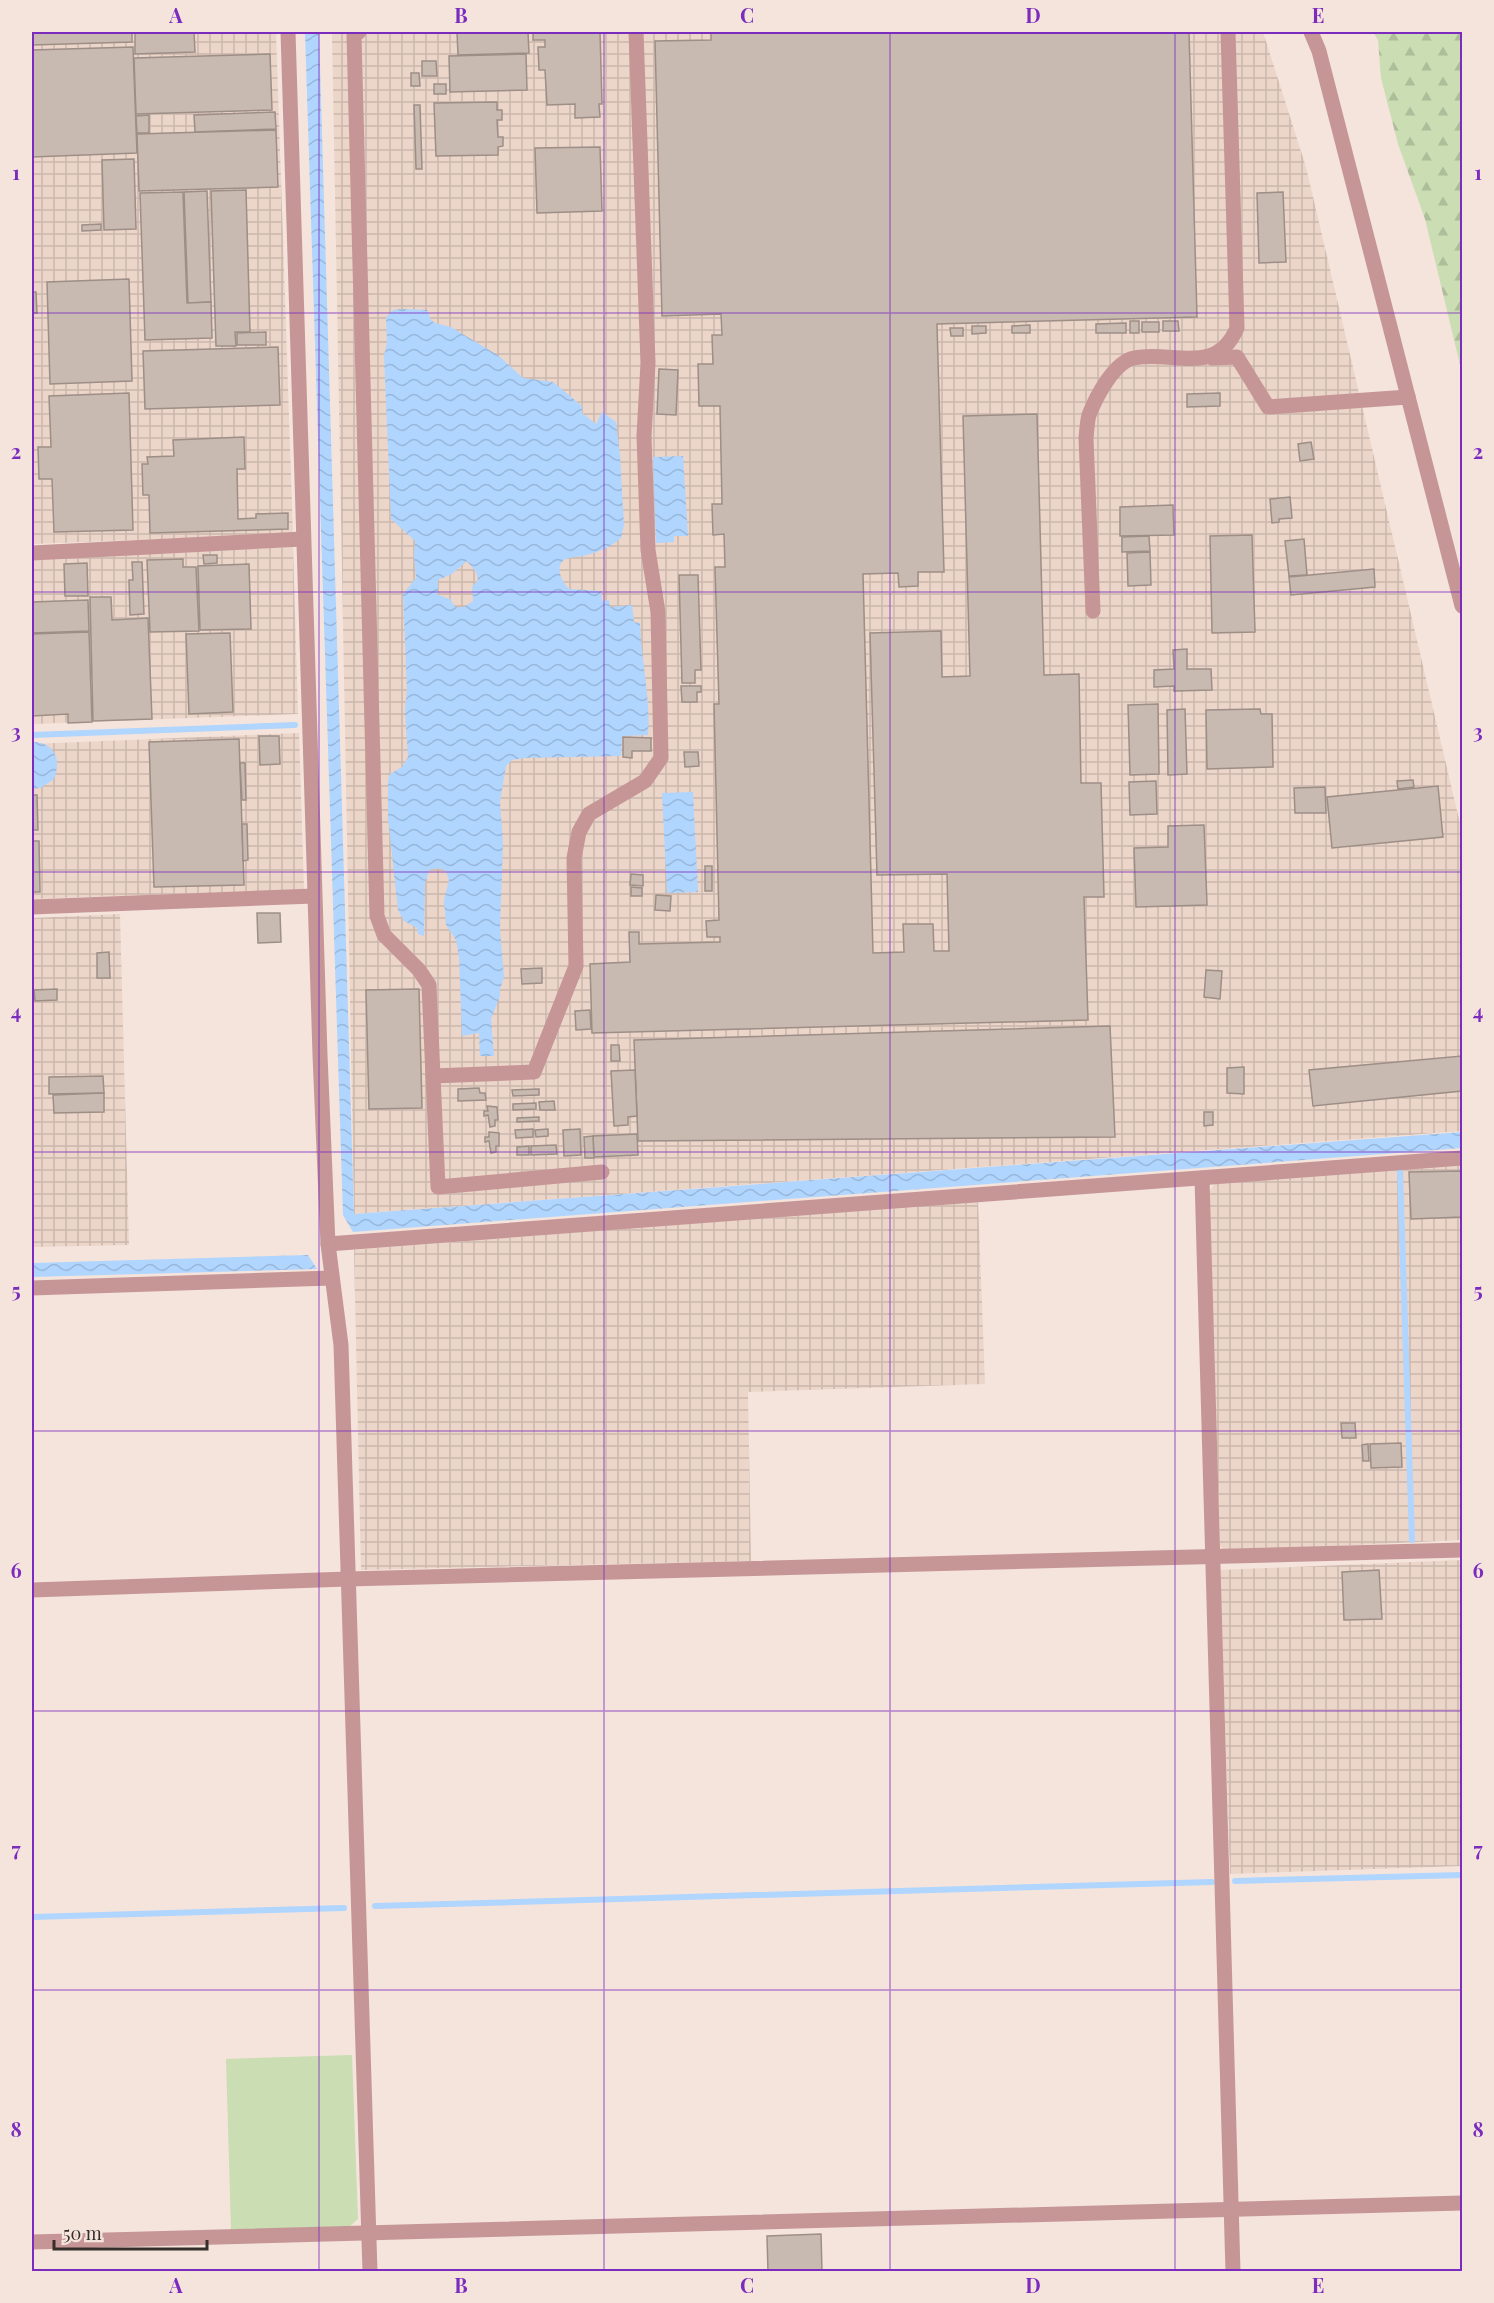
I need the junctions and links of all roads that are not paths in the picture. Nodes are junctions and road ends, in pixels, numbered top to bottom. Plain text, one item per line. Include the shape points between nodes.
1 (288, 32) edge
2 (358, 32) edge
3 (636, 32) edge
4 (1228, 32) edge
5 (1311, 32) edge
6 (1206, 358) junction
7 (1408, 397) junction
8 (303, 539) junction
9 (32, 553) edge
10 (1462, 606) edge
11 (1093, 612) dead end
12 (314, 896) junction
13 (32, 907) edge
14 (433, 1076) junction
15 (1462, 1158) edge
16 (602, 1172) dead end
17 (1202, 1178) junction
18 (328, 1244) junction
19 (332, 1278) junction
20 (32, 1288) edge
21 (1462, 1550) edge
22 (1214, 1557) junction
23 (348, 1580) junction
24 (32, 1590) edge
25 (1462, 2203) edge
26 (1231, 2208) junction
27 (369, 2231) junction
28 (32, 2242) edge
29 (370, 2271) edge
30 (1233, 2271) edge

1 - 8 street
2 - 14 street via 354,35 377,916 384,935 429,985
3 - 14 street via 648,363 644,436 648,550 658,612 661,758 645,781 589,814 579,832 574,858 576,966 534,1072
4 - 6 street via 1237,328 1221,352
5 - 7 street
6 - 7 street via 1237,357 1268,407
6 - 11 street via 1133,358 1121,364 1107,381 1089,416 1086,438
7 - 10 street
8 - 9 street
8 - 12 street
12 - 13 street
12 - 18 street
14 - 16 street via 438,1187
15 - 17 street
17 - 18 street
17 - 22 street
18 - 19 street
19 - 20 street
19 - 23 street via 341,1346
21 - 22 street
22 - 23 street
22 - 26 street
23 - 24 street
23 - 27 street
25 - 26 street
26 - 27 street
26 - 30 street
27 - 28 street
27 - 29 street

